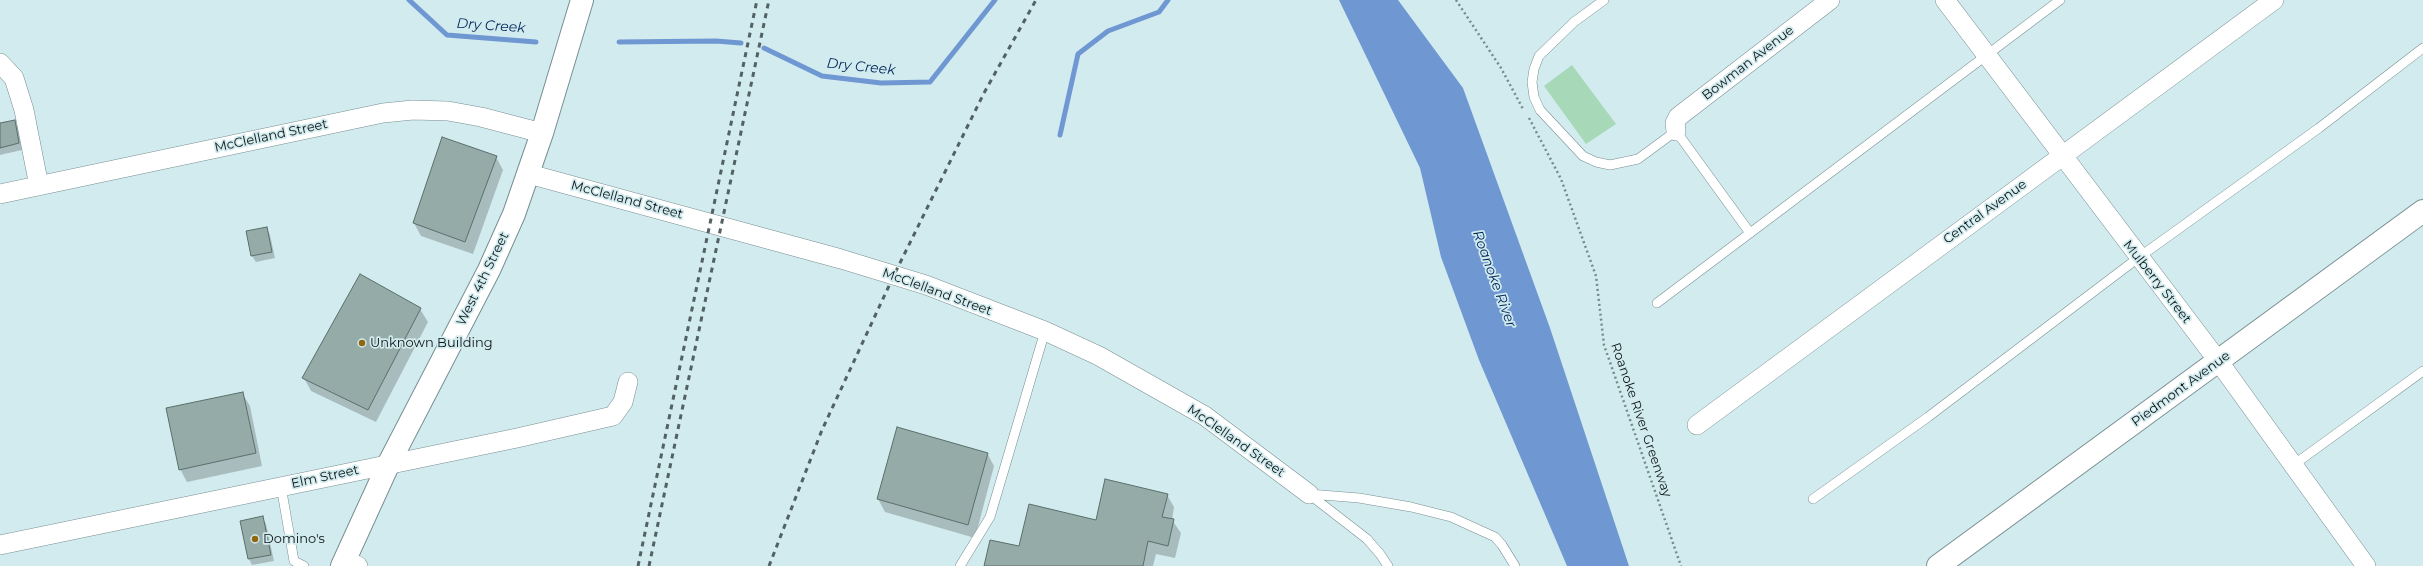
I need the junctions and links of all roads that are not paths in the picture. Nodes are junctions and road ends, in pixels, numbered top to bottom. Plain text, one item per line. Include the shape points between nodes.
1 (582, 0) edge
2 (1604, 0) edge
3 (1830, 0) edge
4 (1945, 0) edge
5 (2060, 0) edge
6 (2274, 0) edge
7 (2423, 48) edge
8 (1985, 54) junction
9 (0, 63) edge
10 (1676, 131) junction
11 (542, 133) junction
12 (2061, 156) junction
13 (529, 174) junction
14 (39, 186) junction
15 (0, 194) edge
16 (2423, 211) edge
17 (1750, 233) junction
18 (2138, 258) junction
19 (1656, 303) dead end
20 (1045, 331) junction
21 (2219, 362) junction
22 (2423, 371) edge
23 (628, 382) dead end
24 (1697, 425) dead end
25 (389, 464) junction
26 (2292, 466) junction
27 (281, 486) junction
28 (1309, 494) junction
29 (1814, 499) dead end
30 (0, 545) edge
31 (348, 564) edge
32 (304, 566) edge
33 (960, 566) edge
34 (1388, 566) edge
35 (1515, 566) edge
36 (1938, 566) edge
37 (2366, 566) edge

1 - 11 main road, West 4th Street
2 - 10 lane via 1574,22 1539,56 1532,82 1534,97 1540,110 1583,156 1610,165 1638,158
3 - 10 street, Bowman Avenue via 1678,117 1675,123
4 - 8 street, Mulberry Street
5 - 8 lane
6 - 12 street, Central Avenue
7 - 18 lane via 2312,133
8 - 12 street, Mulberry Street
8 - 17 lane
9 - 14 street via 14,78 24,110
10 - 17 lane
11 - 13 main road, West 4th Street
11 - 14 street, McClelland Street via 448,111 383,112
12 - 18 street, Mulberry Street
12 - 24 street, Central Avenue
13 - 20 street, McClelland Street via 841,259 926,286
13 - 25 main road, West 4th Street via 490,270
14 - 15 street, McClelland Street
16 - 21 main road, Piedmont Avenue
17 - 19 lane
18 - 21 street, Mulberry Street
18 - 29 lane via 1928,417
20 - 28 street, McClelland Street via 1099,356 1205,416
20 - 33 lane via 990,517
21 - 26 street, Mulberry Street
21 - 36 main road, Piedmont Avenue
22 - 26 lane
23 - 25 street, Elm Street via 623,402 613,416
25 - 27 street, Elm Street
25 - 31 main road, West 4th Street
26 - 37 street, Mulberry Street
27 - 30 street, Elm Street
27 - 32 lane via 294,561
28 - 34 lane via 1367,539
28 - 35 lane via 1359,498 1451,517 1495,537

